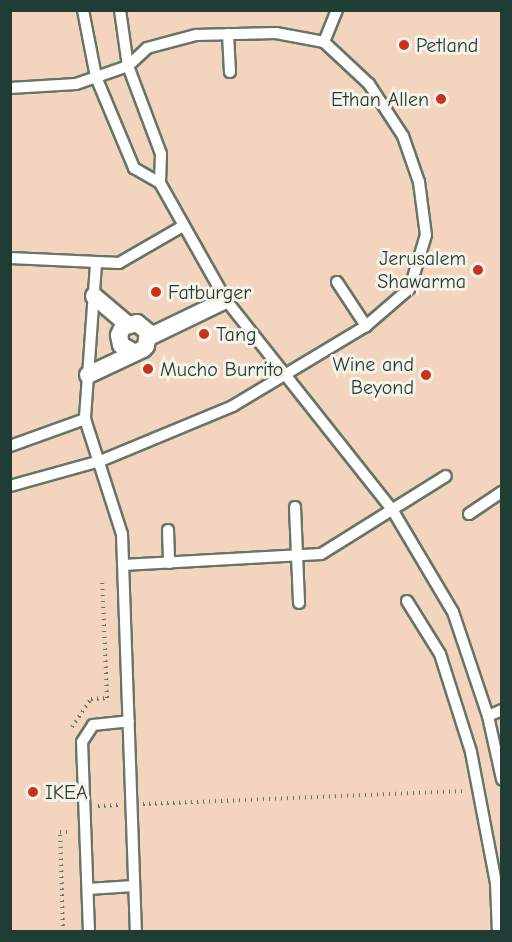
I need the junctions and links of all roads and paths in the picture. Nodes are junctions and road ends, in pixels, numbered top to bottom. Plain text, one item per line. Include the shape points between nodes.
1 (83, 10) edge
2 (120, 10) edge
3 (336, 10) edge
4 (228, 34) junction
5 (324, 42) junction
6 (128, 66) junction
7 (230, 72) dead end
8 (96, 77) junction
9 (10, 88) edge
10 (160, 183) junction
11 (183, 226) junction
12 (10, 258) edge
13 (96, 264) junction
14 (337, 282) dead end
15 (94, 296) junction
16 (226, 300) junction
17 (127, 324) junction
18 (366, 326) junction
19 (149, 337) junction
20 (133, 352) junction
21 (286, 373) junction
22 (88, 375) junction
23 (85, 419) junction
24 (10, 446) edge
25 (100, 461) junction
26 (446, 476) dead end
27 (10, 486) edge
28 (501, 492) edge
29 (295, 507) dead end
30 (393, 511) junction
31 (469, 514) dead end
32 (168, 530) dead end
33 (297, 556) junction
34 (169, 563) junction
35 (123, 565) junction
36 (102, 578) dead end
37 (407, 601) dead end
38 (299, 603) dead end
39 (501, 710) edge
40 (488, 716) junction
41 (129, 722) junction
42 (71, 740) dead end
43 (501, 779) edge
44 (478, 790) junction
45 (131, 804) junction
46 (85, 806) junction
47 (76, 820) dead end
48 (134, 886) junction
49 (88, 889) junction
50 (63, 932) edge
51 (89, 932) edge
52 (136, 932) edge
53 (498, 932) edge

1 - 8 lane
2 - 6 lane
3 - 5 lane
4 - 5 lane via 276,33
4 - 6 lane via 196,35 147,48
4 - 7 lane
5 - 18 lane via 369,84 403,136 419,182 426,235 410,288
6 - 8 lane
6 - 10 lane via 161,154
8 - 9 lane via 52,89
8 - 10 lane via 134,168
10 - 11 lane
11 - 13 lane via 119,263
11 - 16 lane
12 - 13 lane
13 - 15 lane
14 - 18 lane
15 - 17 street
15 - 22 lane
16 - 19 street
16 - 21 lane
17 - 19 street via 141,324
17 - 20 street via 119,340
18 - 21 lane
19 - 20 street via 142,349
20 - 22 street
21 - 25 lane via 233,406
21 - 30 lane
22 - 23 lane
23 - 24 lane
23 - 25 lane
25 - 27 lane
25 - 35 lane via 122,534
26 - 30 lane
28 - 31 lane
29 - 33 lane
30 - 33 lane via 321,554
30 - 40 lane via 453,612
32 - 34 lane
33 - 34 lane
33 - 38 lane
34 - 35 lane
35 - 41 lane
36 - 42 path via 107,698 91,699 82,709 71,729
37 - 44 lane via 440,654
39 - 40 lane
40 - 43 lane
41 - 45 lane
41 - 46 lane via 93,725 85,732
44 - 45 path
44 - 53 lane via 496,883
45 - 46 path
45 - 48 lane
46 - 49 lane
47 - 50 path via 76,832 60,832
48 - 49 lane
48 - 52 lane
49 - 51 lane

